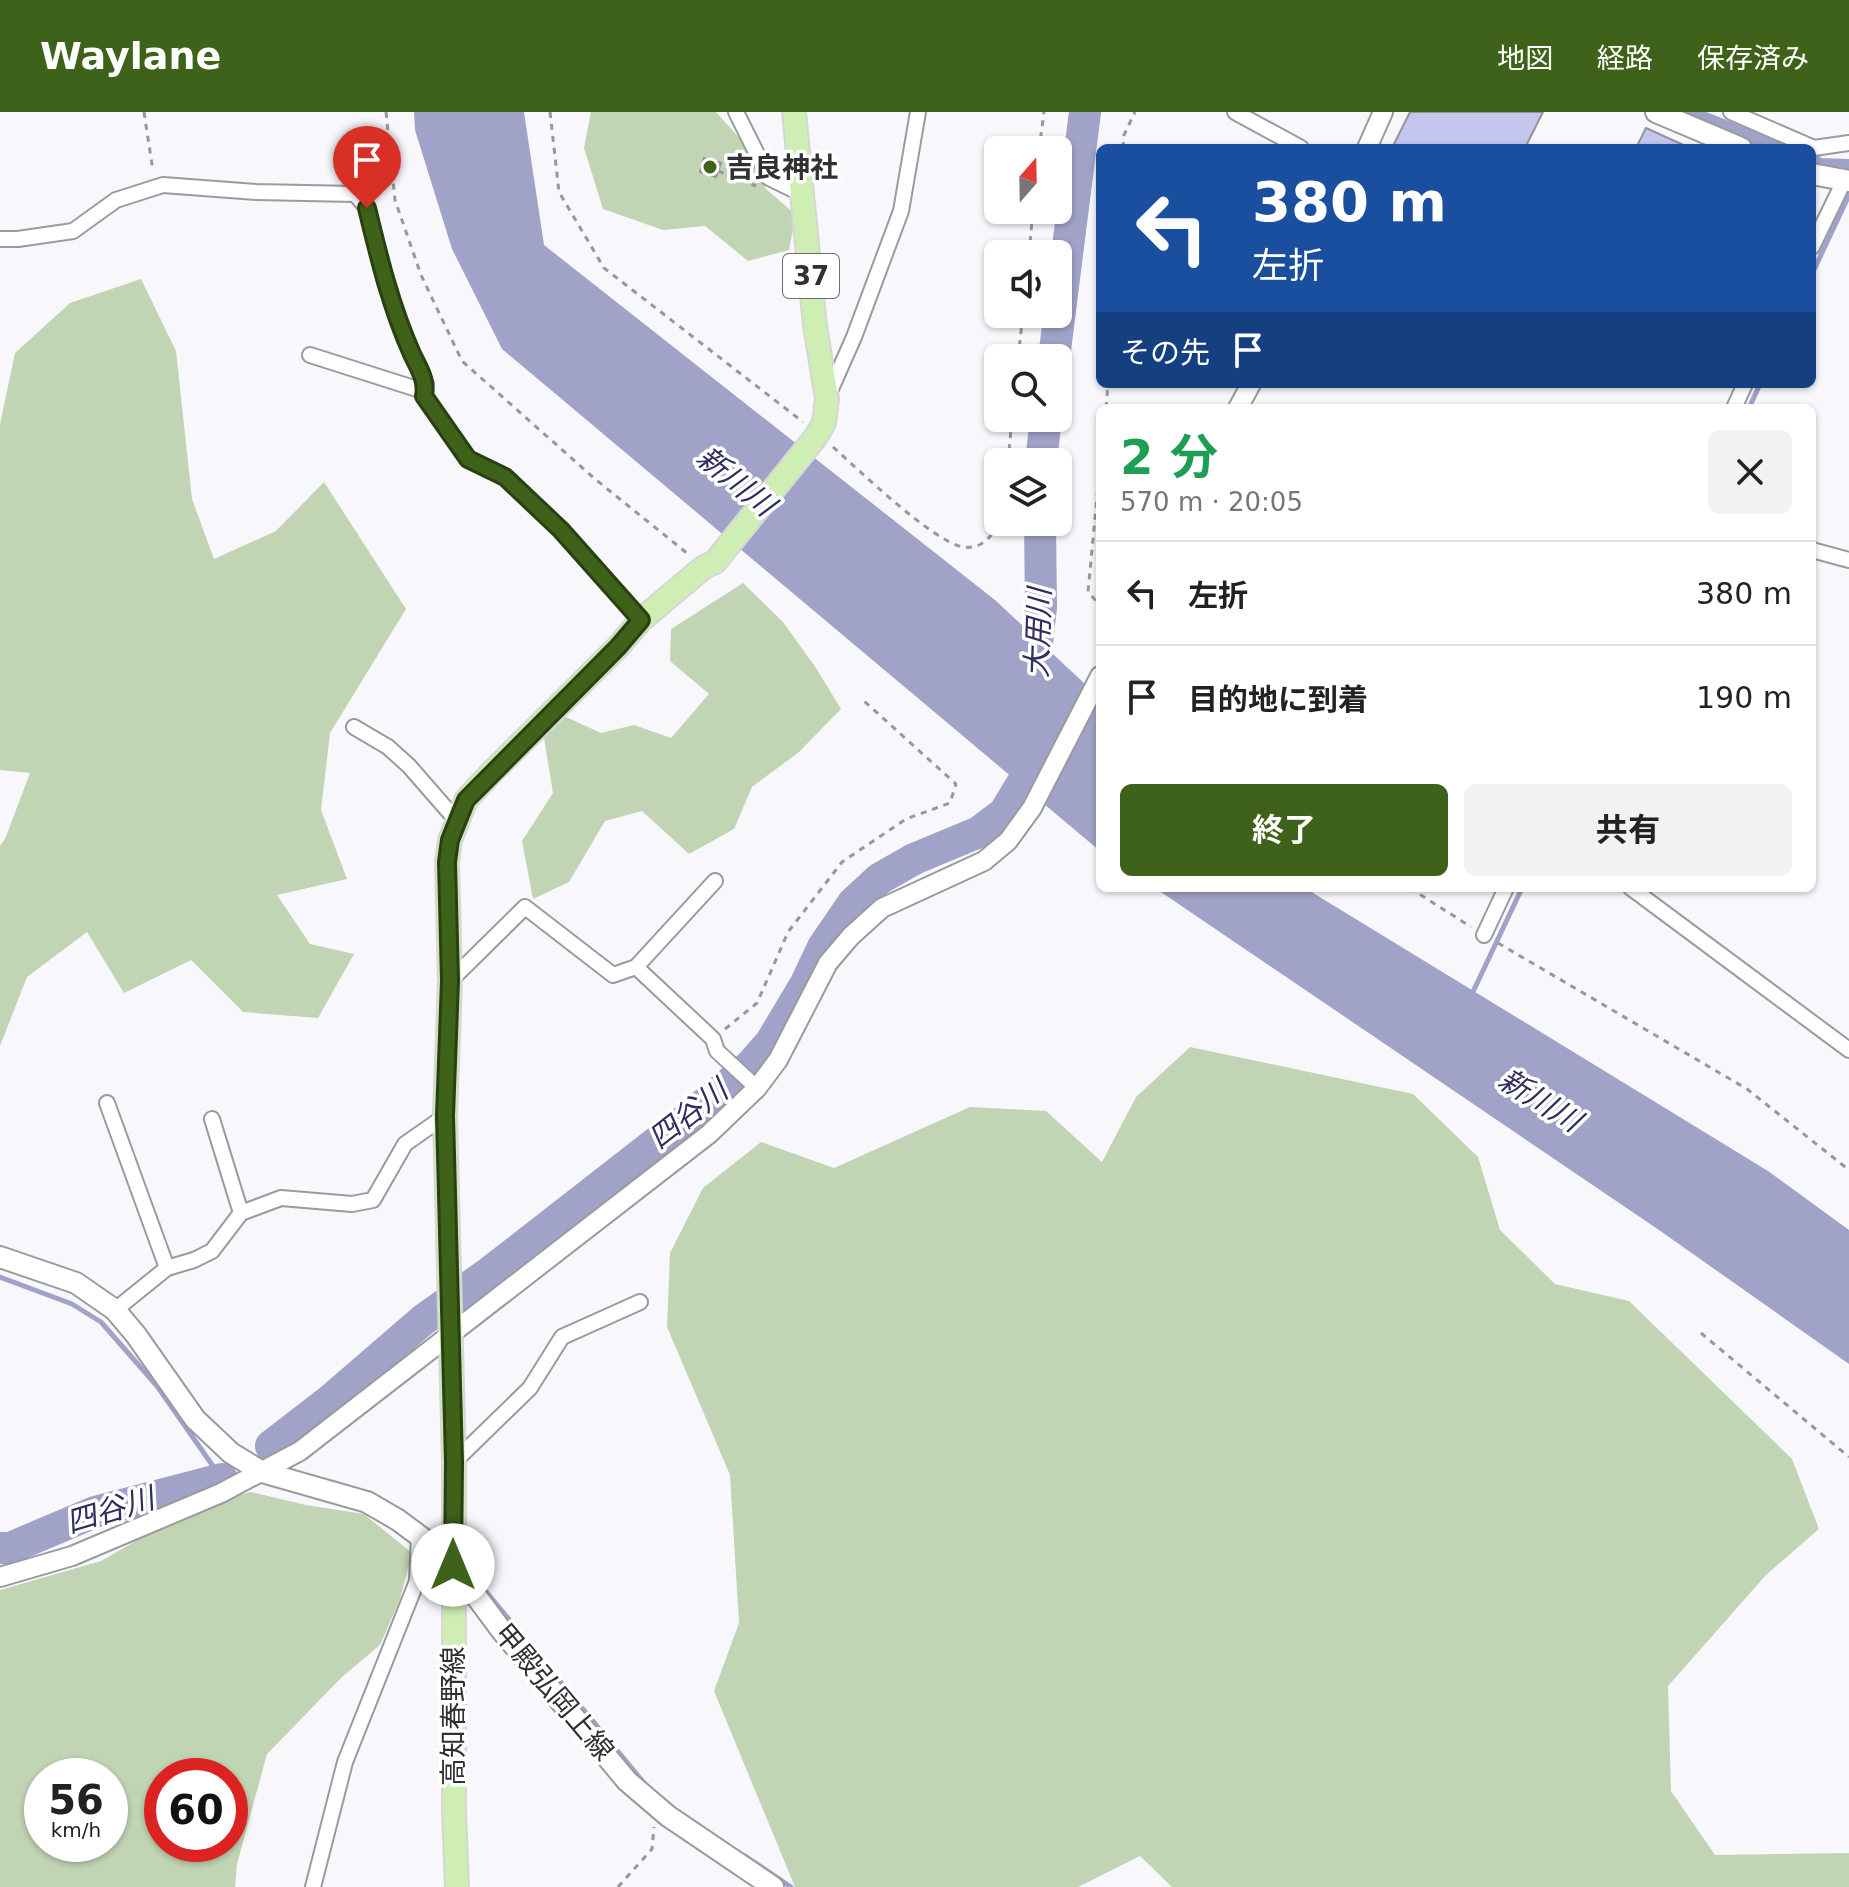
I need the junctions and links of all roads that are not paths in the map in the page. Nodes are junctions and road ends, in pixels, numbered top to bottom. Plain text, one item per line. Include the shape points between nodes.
1 (736, 112) edge
2 (794, 112) edge
3 (918, 112) edge
4 (1235, 112) edge
5 (1383, 112) edge
6 (1656, 112) edge
7 (1731, 112) edge
8 (1849, 143) edge
9 (1294, 144) edge
10 (1369, 144) edge
11 (1732, 144) edge
12 (1805, 144) edge
13 (1816, 148) edge
14 (1816, 175) edge
15 (1846, 181) edge
16 (804, 195) junction
17 (0, 239) edge
18 (1816, 239) edge
19 (310, 355) dead end
20 (424, 396) junction
21 (827, 399) junction
22 (1816, 551) edge
23 (1849, 560) edge
24 (641, 620) junction
25 (1096, 684) edge
26 (354, 727) dead end
27 (457, 821) junction
28 (715, 881) dead end
29 (1504, 892) edge
30 (1636, 892) edge
31 (1484, 935) road end
32 (636, 967) junction
33 (450, 981) junction
34 (1849, 1050) edge
35 (752, 1083) junction
36 (107, 1103) dead end
37 (445, 1116) junction
38 (212, 1119) dead end
39 (241, 1213) junction
40 (0, 1257) edge
41 (167, 1268) junction
42 (640, 1302) dead end
43 (115, 1310) junction
44 (449, 1325) junction
45 (454, 1462) junction
46 (262, 1472) junction
47 (419, 1536) junction
48 (453, 1565) junction
49 (1, 1575) edge
50 (313, 1887) edge
51 (457, 1887) edge
52 (773, 1887) edge

1 - 16 street via 769,178
2 - 16 main road, 高知春野線 / 37
3 - 21 street via 901,211
4 - 9 street
5 - 10 street
6 - 11 main road
7 - 12 street
8 - 13 street
14 - 15 main road
15 - 18 street
16 - 21 main road, 高知春野線 / 37
17 - 20 street via 73,231 116,200 163,185 355,194 367,208 385,282 426,384
19 - 20 street via 384,377
20 - 24 street via 468,459 505,477 561,530
21 - 24 main road, 高知春野線 / 37 via 817,435 710,565
22 - 23 street
24 - 27 main road, 高知春野線 / 37 via 466,800
25 - 35 street via 1032,808 1008,841 984,861 882,908 851,936 828,963 778,1060
26 - 27 street via 409,766
27 - 33 main road, 高知春野線 / 37 via 447,862
28 - 32 street
29 - 31 street
30 - 34 street
32 - 33 street via 613,975 525,907
32 - 35 street
33 - 37 main road, 高知春野線 / 37
35 - 44 street via 709,1134
36 - 41 street
37 - 39 street via 405,1144 373,1200 352,1204 281,1198
37 - 44 main road, 高知春野線 / 37
38 - 39 street
39 - 41 street via 212,1251
40 - 43 main road, 甲殿弘岡上線 via 76,1283
41 - 43 street
42 - 45 street via 562,1337 530,1388
43 - 46 main road, 甲殿弘岡上線 via 195,1419 231,1453
44 - 45 main road, 高知春野線 / 37
44 - 46 street via 300,1451
45 - 48 main road, 高知春野線 / 37
46 - 47 main road, 甲殿弘岡上線 via 367,1502
46 - 49 street via 72,1556
47 - 48 main road, 甲殿弘岡上線
47 - 50 street via 417,1581 345,1762
48 - 51 main road, 高知春野線 / 37
48 - 52 main road, 甲殿弘岡上線 via 617,1769 657,1808

